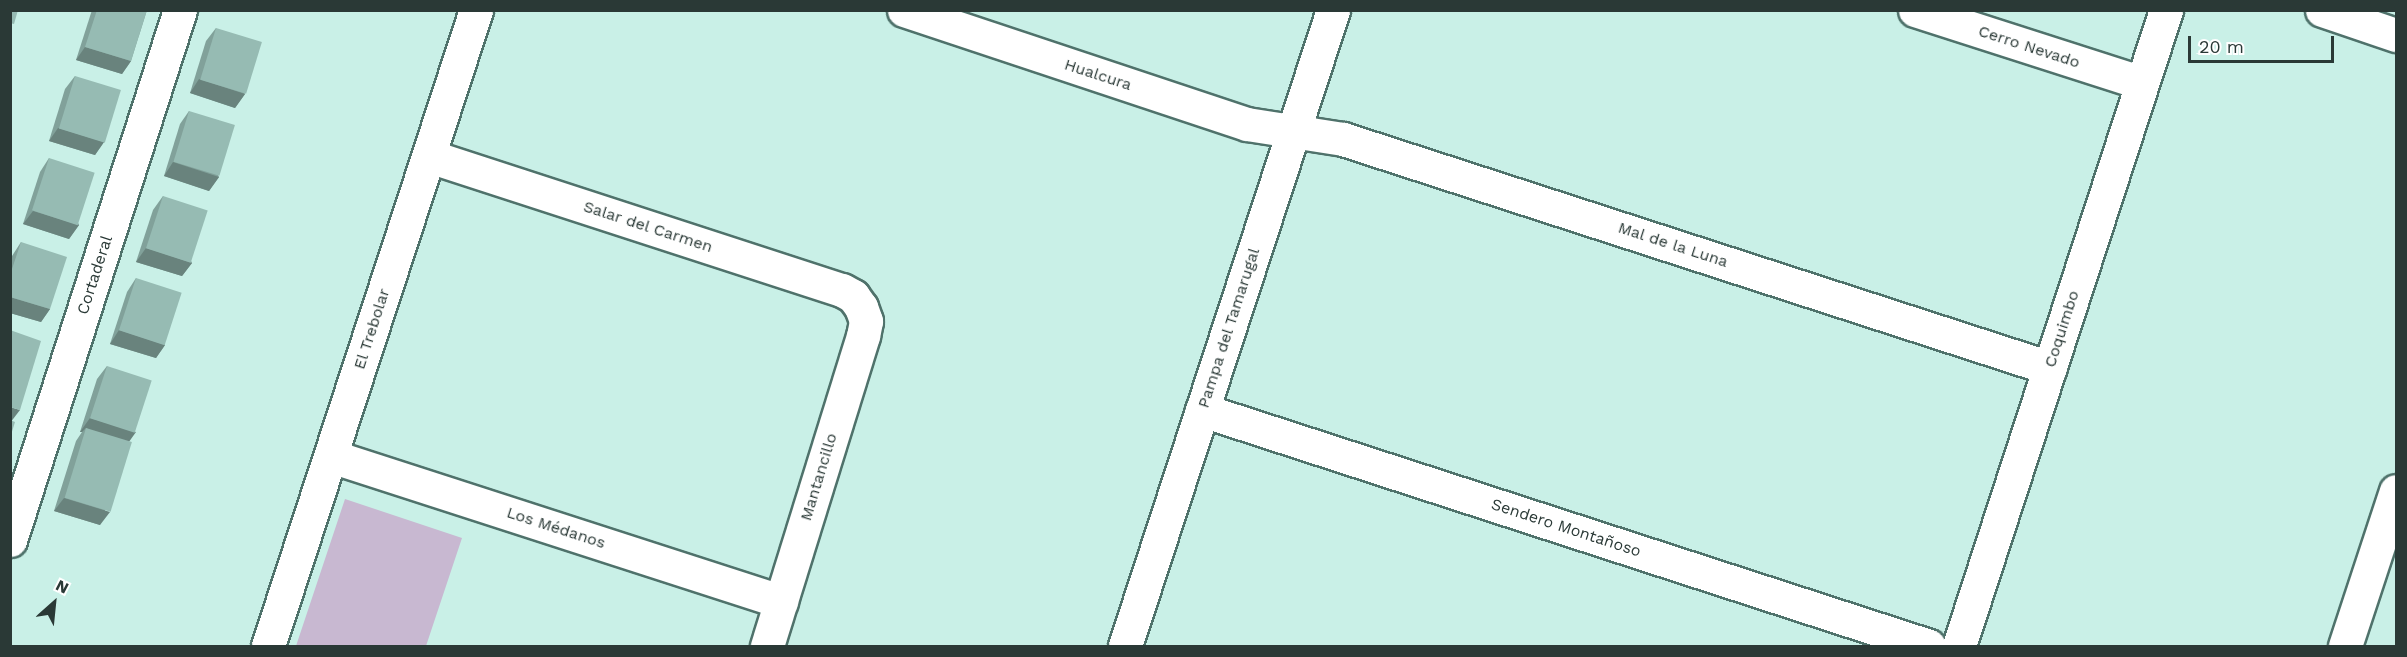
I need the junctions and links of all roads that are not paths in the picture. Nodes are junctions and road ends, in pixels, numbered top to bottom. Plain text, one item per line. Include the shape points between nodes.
1 (180, 10) edge
2 (476, 10) edge
3 (904, 10) edge
4 (1333, 10) edge
5 (1915, 10) edge
6 (2166, 10) edge
7 (2322, 10) edge
8 (2397, 34) edge
9 (2142, 83) junction
10 (1294, 131) junction
11 (429, 156) junction
12 (861, 307) joint
13 (2050, 368) junction
14 (1203, 410) junction
15 (331, 456) junction
16 (2397, 491) edge
17 (10, 540) edge
18 (781, 601) junction
19 (268, 646) edge
20 (767, 646) edge
21 (1125, 646) edge
22 (1929, 646) edge
23 (1959, 646) edge
24 (2345, 646) edge

1 - 17 street, Cortaderal
2 - 11 street, El Trebolar
3 - 10 street, Hualcura via 1247,124
4 - 10 street, Pampa del Tamarugal
5 - 9 street, Cerro Nevado
6 - 9 street, Coquimbo
7 - 8 street
9 - 13 street, Coquimbo
10 - 13 street, Mal de la Luna via 1354,142
10 - 14 street, Pampa del Tamarugal
11 - 12 street, Salar del Carmen via 842,290
11 - 15 street, El Trebolar
12 - 18 street, Mantancillo via 866,321 863,336
13 - 23 street, Coquimbo
14 - 21 street, Pampa del Tamarugal
14 - 22 street, Sendero Montañoso
15 - 18 street, Los Médanos
15 - 19 street, El Trebolar
16 - 24 street
18 - 20 street, Mantancillo

